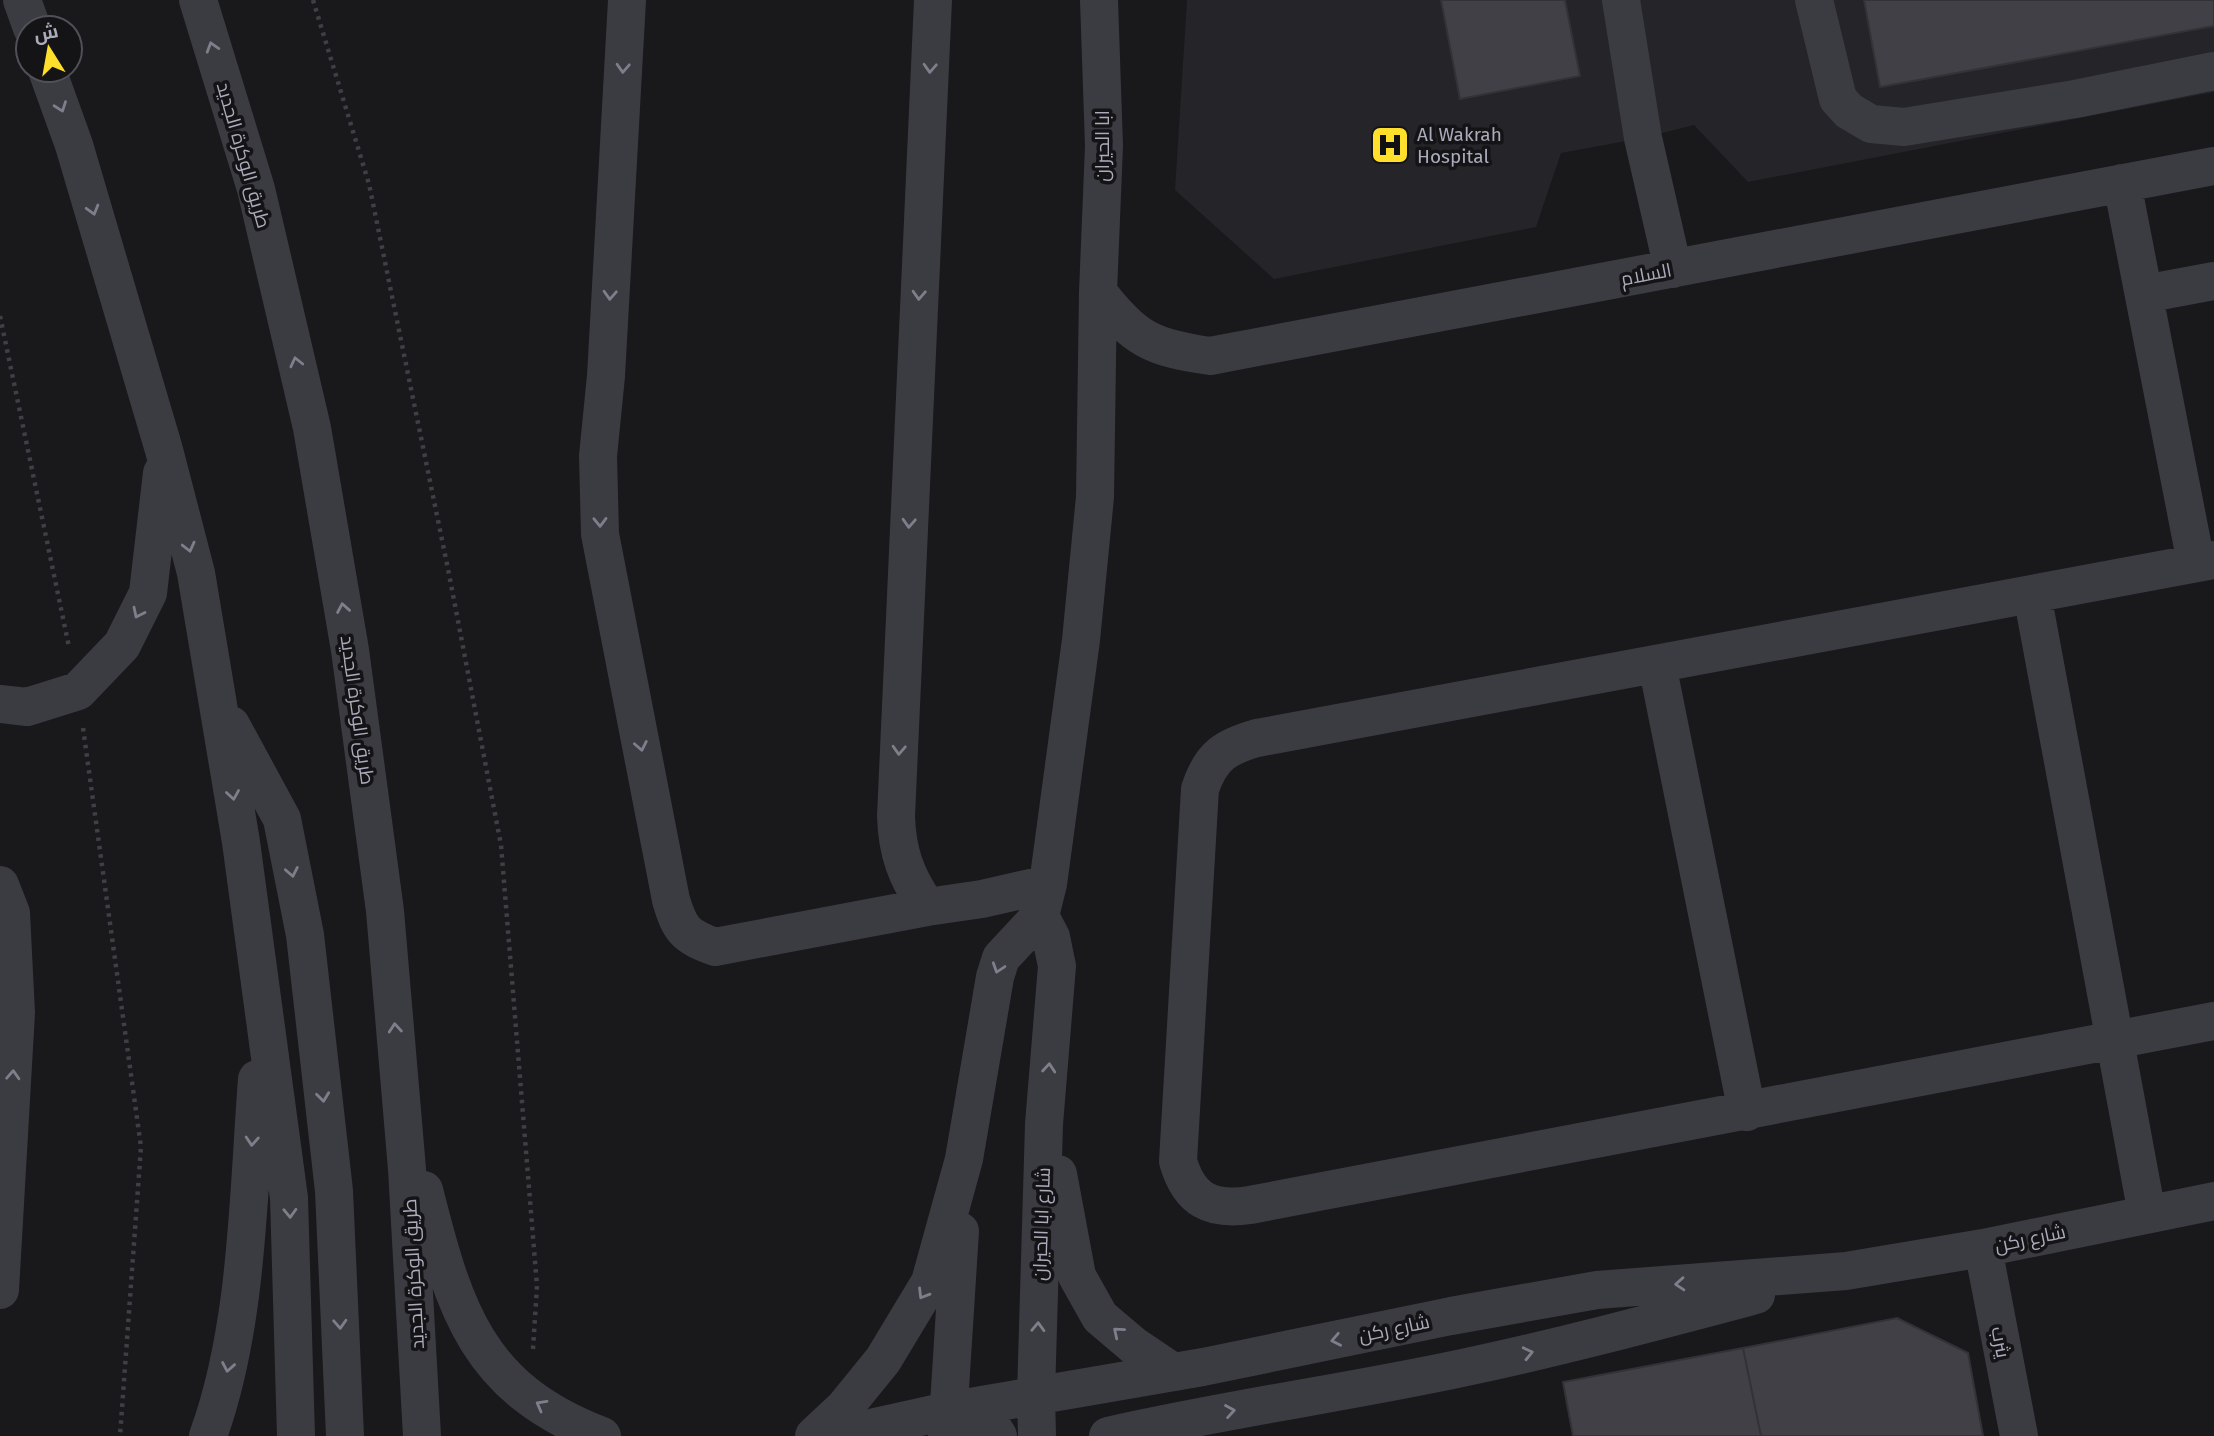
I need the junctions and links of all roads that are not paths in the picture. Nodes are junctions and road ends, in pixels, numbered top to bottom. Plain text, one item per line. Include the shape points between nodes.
1 (198, 0) edge
2 (627, 0) edge
3 (933, 0) edge
4 (1099, 0) edge
5 (1621, 0) edge
6 (1814, 0) edge
7 (2214, 71) edge
8 (52, 84) edge
9 (2214, 166) edge
10 (2122, 183) junction
11 (1673, 269) junction
12 (2214, 281) edge
13 (1098, 292) junction
14 (2144, 294) junction
15 (164, 450) junction
16 (2205, 562) edge
17 (2032, 594) junction
18 (1657, 664) junction
19 (217, 699) junction
20 (13, 706) edge
21 (0, 885) edge
22 (1044, 900) junction
23 (927, 907) junction
24 (262, 1000) junction
25 (2214, 1021) edge
26 (2115, 1040) junction
27 (401, 1096) junction
28 (1747, 1112) junction
29 (1044, 1125) junction
30 (964, 1160) junction
31 (2214, 1201) edge
32 (2147, 1214) junction
33 (2, 1223) edge
34 (1983, 1248) junction
35 (1846, 1271) junction
36 (0, 1290) edge
37 (1173, 1372) junction
38 (1036, 1395) junction
39 (947, 1424) edge
40 (1158, 1430) edge
41 (208, 1436) edge
42 (296, 1436) edge
43 (345, 1436) edge
44 (422, 1436) edge
45 (601, 1436) edge
46 (814, 1436) edge
47 (834, 1436) edge
48 (998, 1436) edge
49 (1037, 1436) edge
50 (1108, 1436) edge
51 (2019, 1436) edge

27 -> 1 street, طريق الوكرة الجديد via 384,911 352,664 312,428 256,189
2 -> 23 street via 598,456 600,534 678,922 693,939 715,947
3 -> 23 street via 896,816 902,865
4 - 13 street, ابا الحيران via 1104,146
5 - 11 street via 1643,138
6 - 7 street via 1838,99 1871,124 1904,127
8 -> 15 street
9 - 10 street, السلام
10 - 11 street, السلام
10 - 14 street
11 - 13 street, السلام via 1210,356 1177,352 1145,340 1118,319
12 - 14 street
13 - 22 street, ابا الحيران via 1095,497 1081,640
14 - 16 street
15 -> 19 street via 196,573
15 -> 20 street via 148,593 122,645 78,691
16 - 17 street
17 - 18 street
17 - 26 street
18 - 28 street
18 - 28 street via 1257,738 1226,749 1214,760 1200,789 1178,1161 1183,1180 1195,1194 1210,1205 1229,1208
19 -> 24 street
19 -> 43 street via 282,819 304,935 334,1191
33 -> 21 street via 16,1013 11,913
22 - 23 street via 982,899
29 -> 22 street, شارع ابا الحيران via 1057,966
22 -> 30 street via 1001,958 995,977
24 -> 41 street via 235,1327 222,1397
24 -> 42 street via 289,1198
25 - 26 street
26 - 28 street
26 - 32 street
27 - 44 street, طريق الوكرة الجديد
45 -> 27 street via 531,1399 509,1382 469,1329 452,1292
37 -> 29 street via 1100,1317 1077,1276 1062,1187
38 -> 29 street, شارع ابا الحيران
30 - 39 street
30 -> 46 street via 930,1282 883,1360
31 - 32 street, شارع ركن
32 - 34 street, شارع ركن
33 - 36 street
34 - 35 street, شارع ركن
34 - 51 street, يثرب
35 -> 37 street, شارع ركن via 1597,1290
40 -> 35 street, شارع ركن via 1461,1369
37 - 38 street, شارع ركن
38 - 39 street, شارع ركن
38 - 49 street, شارع ابا الحيران
39 - 47 street
39 - 48 street via 990,1425
40 - 50 street, شارع ركن

